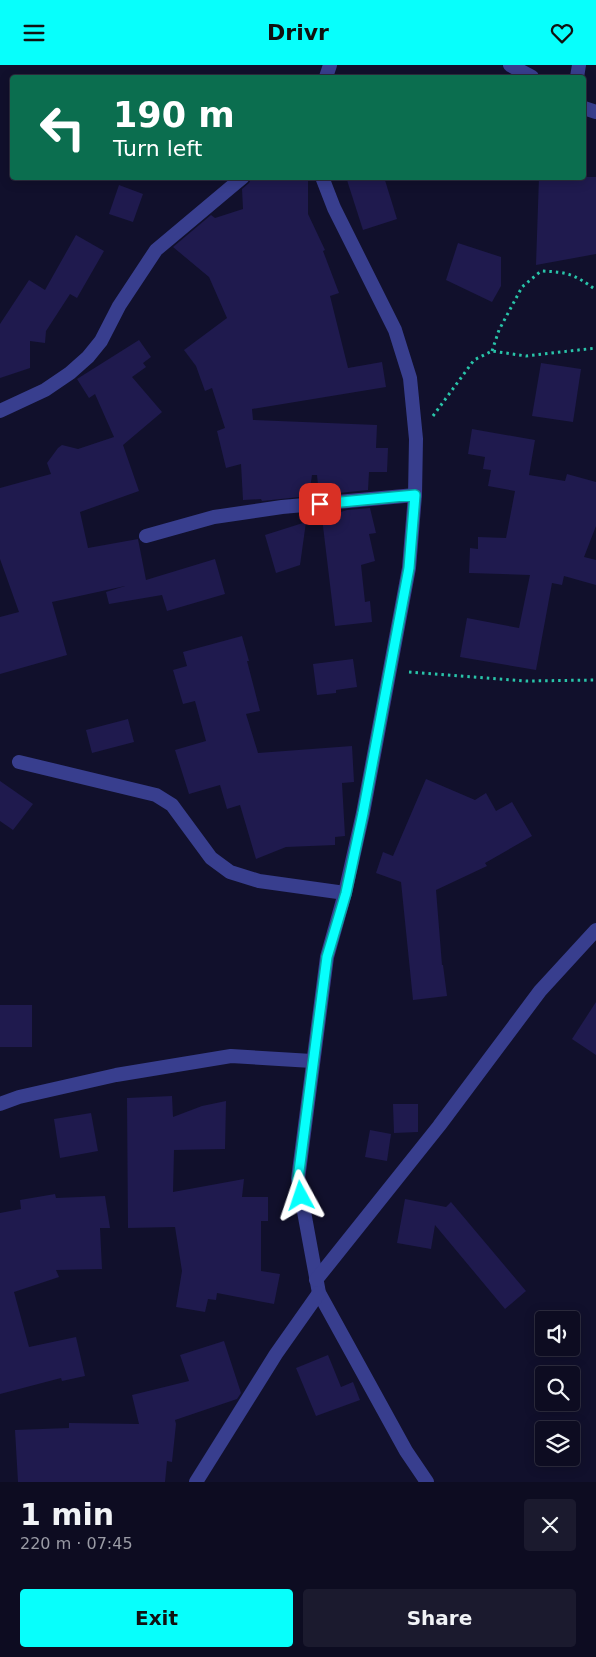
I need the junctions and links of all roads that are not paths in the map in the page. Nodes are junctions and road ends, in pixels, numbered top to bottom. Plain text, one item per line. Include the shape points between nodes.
1 (510, 65) edge
2 (528, 75) edge
3 (239, 180) edge
4 (323, 180) edge
5 (0, 411) edge
6 (415, 495) junction
7 (146, 536) dead end
8 (19, 762) dead end
9 (346, 893) junction
10 (596, 930) edge
11 (312, 1061) junction
12 (0, 1104) edge
13 (318, 1287) junction
14 (196, 1482) edge
15 (427, 1482) edge

1 - 2 street
3 - 5 street via 156,250 119,306 102,341 88,357 45,390
4 - 6 street via 395,329 410,378 416,439
6 - 7 street via 282,507 214,517
6 - 9 street via 409,568
8 - 9 street via 156,795 172,805 211,858 230,872 259,881
9 - 11 street via 327,957
10 - 13 street via 540,991
11 - 12 street via 231,1056 116,1075
11 - 13 street via 298,1179
13 - 14 street
13 - 15 street via 406,1451

